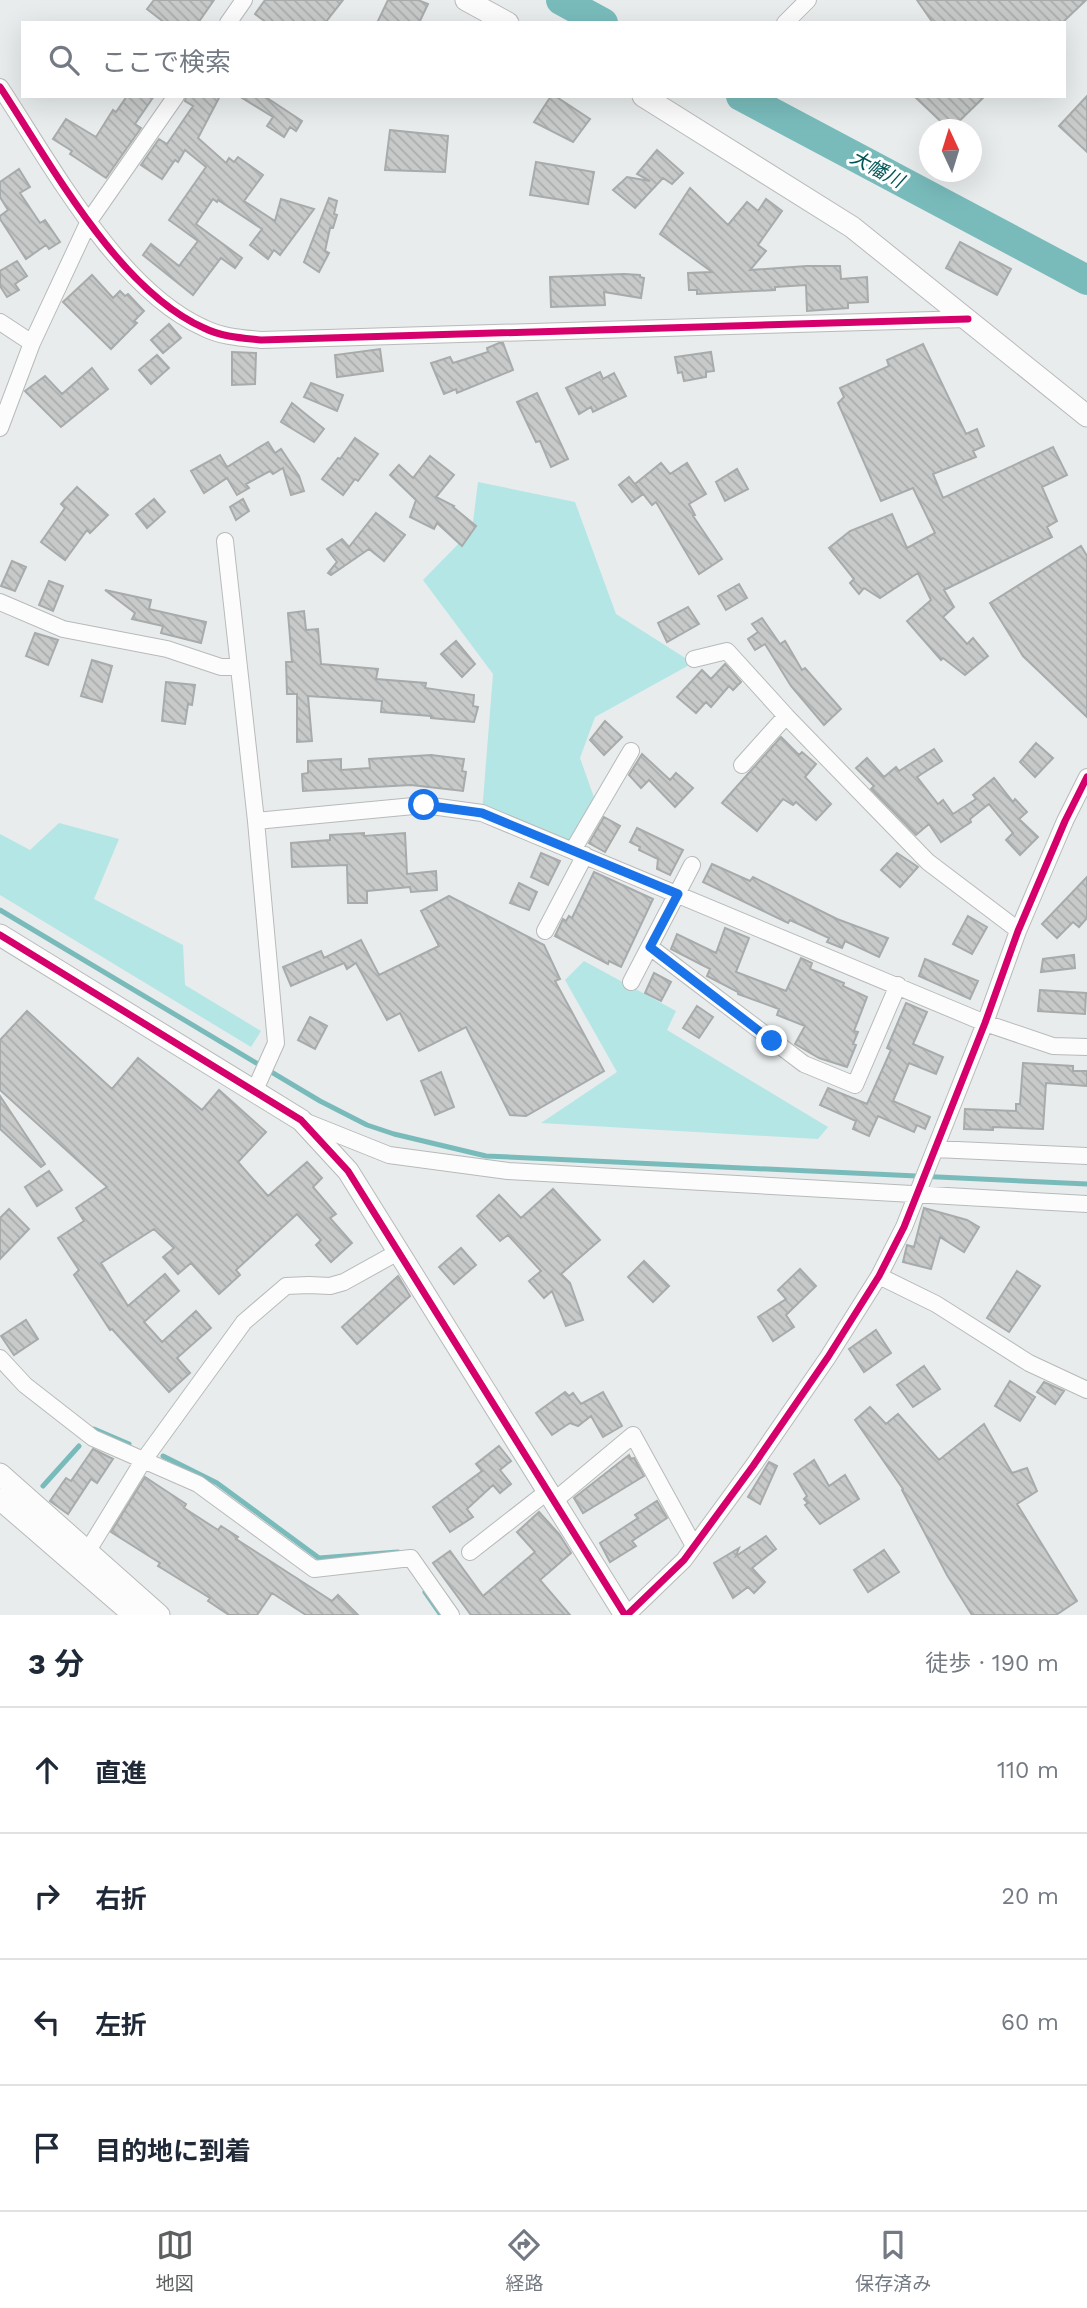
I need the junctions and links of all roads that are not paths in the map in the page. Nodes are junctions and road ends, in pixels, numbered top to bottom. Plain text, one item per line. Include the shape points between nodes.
1 (244, 0) edge
2 (466, 0) edge
3 (808, 0) edge
4 (229, 21) edge
5 (504, 21) edge
6 (787, 21) edge
7 (0, 87) edge
8 (175, 98) edge
9 (646, 98) edge
10 (89, 221) junction
11 (968, 319) junction
12 (0, 322) edge
13 (32, 343) junction
14 (1087, 416) edge
15 (0, 428) edge
16 (225, 541) dead end
17 (0, 602) edge
18 (695, 659) dead end
19 (238, 667) junction
20 (786, 716) junction
21 (631, 751) dead end
22 (742, 765) dead end
23 (1087, 777) edge
24 (256, 821) junction
25 (579, 853) junction
26 (692, 865) dead end
27 (678, 894) junction
28 (1018, 930) junction
29 (545, 931) dead end
30 (0, 935) edge
31 (650, 947) junction
32 (631, 982) dead end
33 (898, 985) junction
34 (985, 1023) junction
35 (1087, 1047) edge
36 (257, 1085) junction
37 (302, 1120) junction
38 (933, 1154) junction
39 (1087, 1156) edge
40 (917, 1193) junction
41 (1087, 1204) edge
42 (398, 1252) junction
43 (879, 1276) junction
44 (0, 1358) edge
45 (1087, 1390) edge
46 (143, 1461) junction
47 (0, 1474) edge
48 (551, 1496) junction
49 (0, 1499) edge
50 (694, 1546) junction
51 (87, 1552) junction
52 (470, 1552) dead end
53 (134, 1615) edge
54 (159, 1615) edge
55 (451, 1615) edge
56 (626, 1615) edge

1 - 4 street
2 - 5 street
3 - 6 street
7 - 10 street
8 - 10 street
9 - 11 street via 852,227
10 - 11 street via 148,290 175,311 228,337 261,340
10 - 13 street
11 - 14 street
12 - 13 street
13 - 15 street
16 - 19 street
17 - 19 street via 63,629 167,649 221,667
18 - 20 street via 727,651
19 - 24 street
20 - 22 street
20 - 28 street via 929,862
21 - 25 street
23 - 28 street
24 - 25 street via 424,805 482,813
24 - 36 street via 276,1043
25 - 27 street
25 - 29 street
26 - 27 street
27 - 31 street
27 - 33 street
28 - 34 street
30 - 36 street
31 - 32 street
31 - 33 street via 804,1064 855,1084
33 - 34 street
34 - 35 street via 1053,1046
34 - 38 street
36 - 37 street
37 - 40 street via 389,1155 508,1171
37 - 42 street via 348,1171
38 - 39 street
38 - 40 street
40 - 41 street
40 - 43 street
42 - 46 street via 344,1282 286,1286 266,1302 244,1322
42 - 48 street
43 - 45 street via 936,1304 1029,1363
43 - 50 street via 828,1357
44 - 46 street via 25,1385 93,1438
46 - 51 street
46 - 55 street via 198,1484 314,1569 411,1558
47 - 51 street
48 - 50 street via 633,1435
48 - 52 street
48 - 56 street
49 - 53 street
50 - 56 street
51 - 54 street

